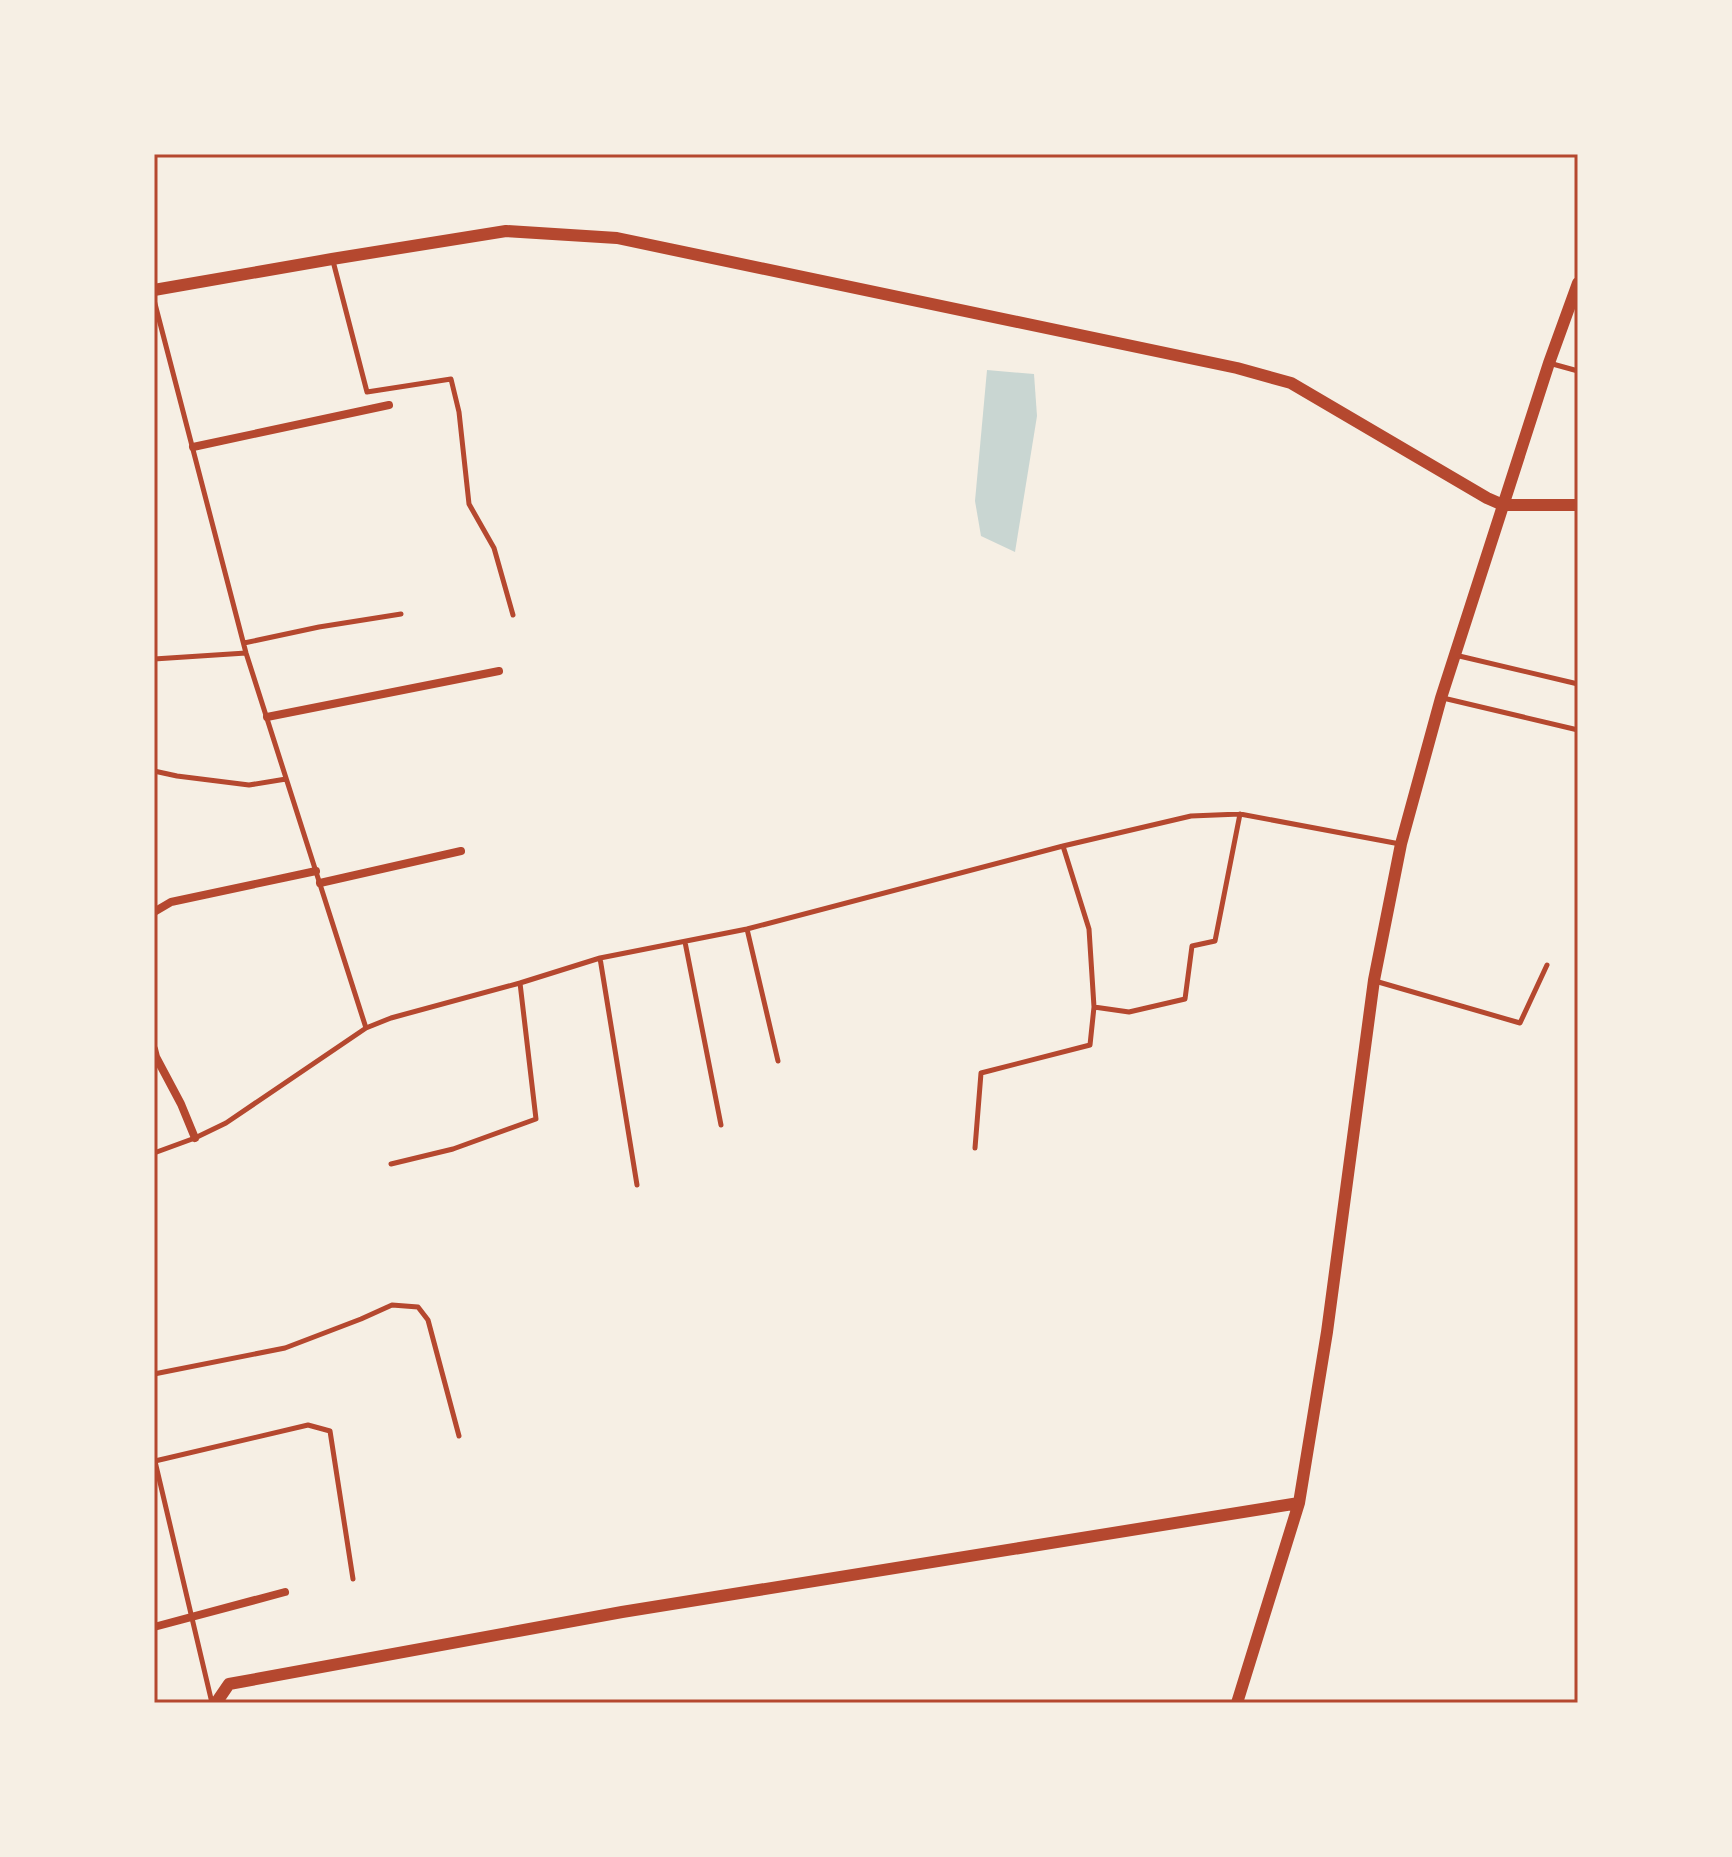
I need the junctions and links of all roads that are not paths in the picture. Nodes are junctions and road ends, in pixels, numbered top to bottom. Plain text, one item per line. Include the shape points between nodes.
1 (332, 259) junction
2 (1578, 283) edge
3 (154, 290) edge
4 (154, 300) edge
5 (1549, 363) junction
6 (1578, 371) edge
7 (389, 405) dead end
8 (193, 447) junction
9 (1503, 505) junction
10 (1578, 505) edge
11 (401, 614) dead end
12 (513, 615) dead end
13 (244, 643) junction
14 (246, 653) junction
15 (1455, 655) junction
16 (154, 659) edge
17 (499, 671) dead end
18 (1578, 684) edge
19 (1441, 698) junction
20 (267, 717) junction
21 (1578, 730) edge
22 (154, 771) edge
23 (286, 779) junction
24 (1240, 814) junction
25 (1401, 844) junction
26 (1063, 846) junction
27 (461, 851) dead end
28 (316, 871) junction
29 (320, 883) junction
30 (154, 912) edge
31 (747, 929) junction
32 (685, 942) junction
33 (600, 958) junction
34 (1547, 965) dead end
35 (1374, 980) junction
36 (520, 983) junction
37 (1094, 1007) junction
38 (366, 1028) junction
39 (154, 1049) edge
40 (778, 1061) dead end
41 (721, 1125) dead end
42 (195, 1138) junction
43 (975, 1148) dead end
44 (154, 1153) edge
45 (391, 1164) dead end
46 (637, 1185) dead end
47 (154, 1374) edge
48 (459, 1436) dead end
49 (154, 1459) edge
50 (1299, 1503) junction
51 (353, 1579) dead end
52 (285, 1592) dead end
53 (193, 1618) junction
54 (154, 1627) edge
55 (214, 1703) edge
56 (1237, 1703) edge

1 - 3 street
1 - 9 street via 506,231 617,238 1237,368 1291,383
1 - 12 lane via 367,392 451,379 469,504 494,548
2 - 5 street
4 - 8 lane
5 - 6 lane
5 - 9 street
7 - 8 street
8 - 13 lane
9 - 10 street
9 - 15 street
11 - 13 lane
13 - 14 lane
14 - 16 lane
14 - 20 lane
15 - 18 lane
15 - 19 street
17 - 20 street
19 - 21 lane
19 - 25 street
20 - 23 lane
22 - 23 lane via 249,785
23 - 28 lane
24 - 25 lane
24 - 26 lane via 1191,816
24 - 37 lane via 1215,941 1192,946 1185,999 1129,1012
25 - 35 street
26 - 31 lane
26 - 37 lane via 1089,929
27 - 29 street
28 - 29 lane
28 - 30 street via 171,902
29 - 38 lane
31 - 32 lane
31 - 40 lane
32 - 33 lane
32 - 41 lane
33 - 36 lane
33 - 46 lane
34 - 35 lane via 1520,1023
35 - 50 street
36 - 38 lane
36 - 45 lane via 536,1119 453,1149
37 - 43 lane via 1090,1045 981,1073
38 - 42 lane via 226,1123
39 - 42 street
42 - 44 lane
47 - 48 lane via 285,1348 392,1305 418,1307 428,1320
49 - 51 lane via 308,1425 330,1431
49 - 53 lane
50 - 55 street via 386,1655 229,1684
50 - 56 street
52 - 53 street
53 - 54 street
53 - 55 lane

